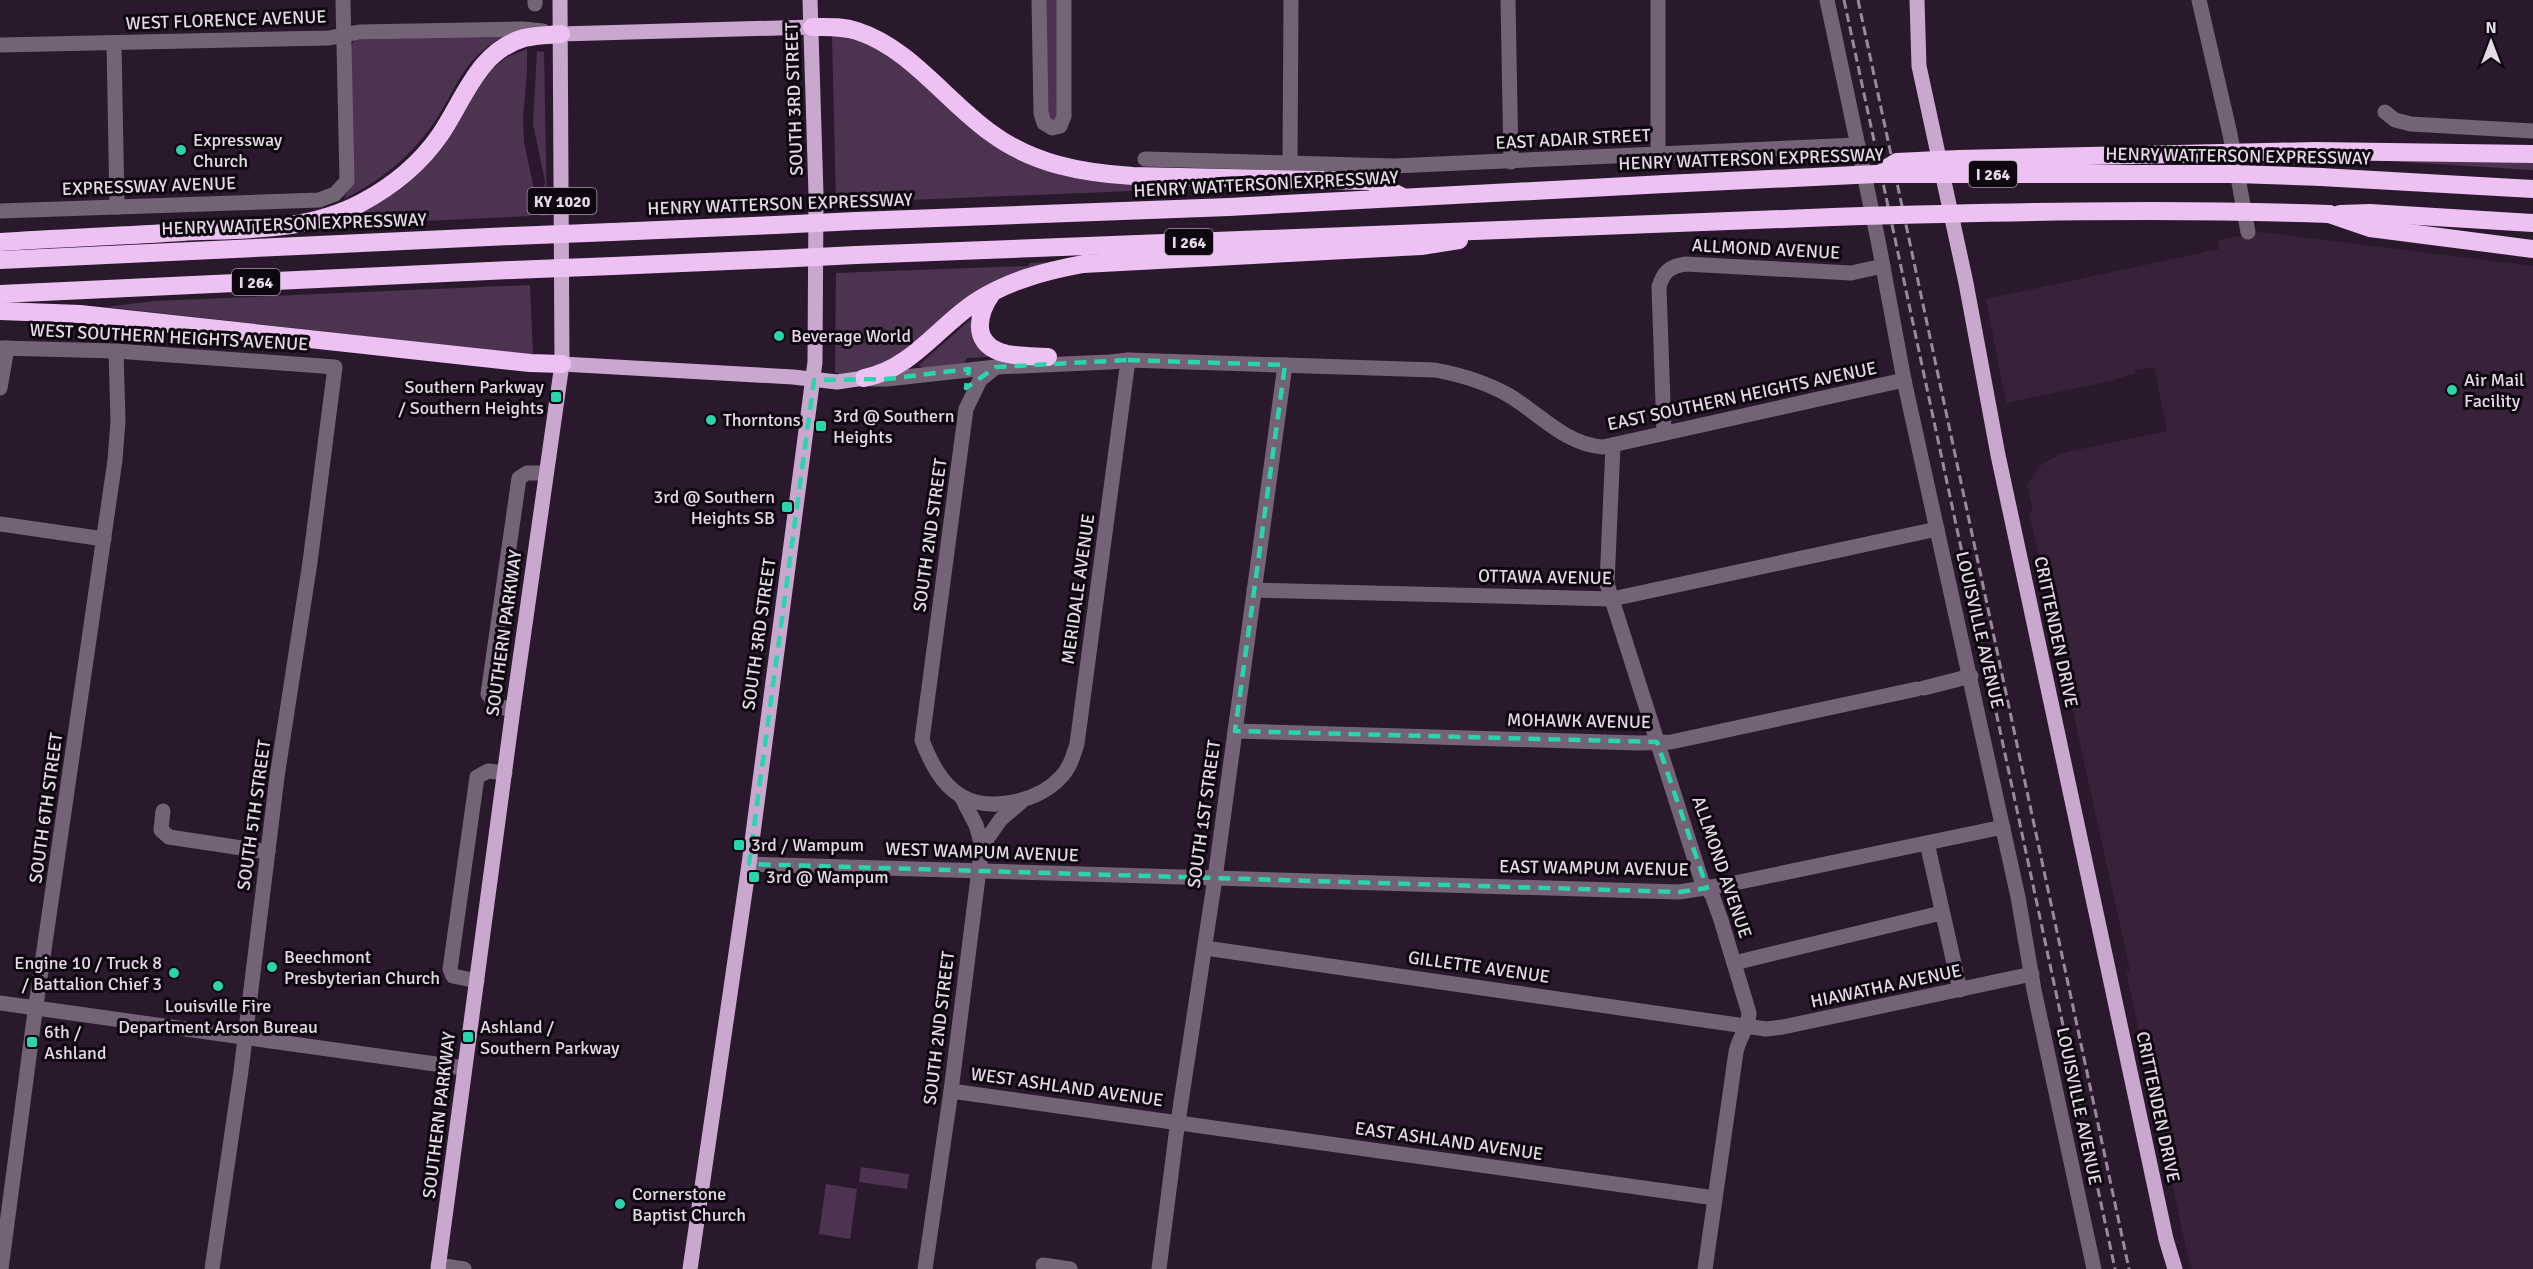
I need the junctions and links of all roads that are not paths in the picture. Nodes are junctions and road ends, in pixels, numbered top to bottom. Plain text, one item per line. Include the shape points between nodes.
1 (343, 0) edge
2 (560, 0) edge
3 (810, 0) edge
4 (1039, 0) edge
5 (1064, 0) edge
6 (1291, 0) edge
7 (1508, 0) edge
8 (1658, 0) edge
9 (1827, 0) edge
10 (1917, 0) edge
11 (2199, 0) edge
12 (812, 27) junction
13 (561, 34) junction
14 (343, 35) junction
15 (114, 43) junction
16 (0, 45) edge
17 (2385, 112) dead end
18 (2533, 131) edge
19 (1857, 145) junction
20 (1658, 154) junction
21 (2533, 154) edge
22 (1145, 159) dead end
23 (1512, 162) junction
24 (1290, 163) junction
25 (1876, 174) junction
26 (2533, 189) edge
27 (1405, 198) junction
28 (117, 207) junction
29 (0, 211) edge
30 (2329, 214) junction
31 (2533, 223) edge
32 (1522, 230) junction
33 (2248, 231) dead end
34 (0, 242) edge
35 (2533, 249) edge
36 (0, 260) edge
37 (1883, 266) junction
38 (992, 293) junction
39 (0, 294) edge
40 (0, 311) edge
41 (4, 348) edge
42 (116, 351) junction
43 (1048, 357) junction
44 (1128, 360) junction
45 (562, 364) junction
46 (1285, 365) junction
47 (335, 367) joint
48 (996, 367) junction
49 (969, 369) junction
50 (864, 378) junction
51 (813, 380) junction
52 (1904, 380) junction
53 (0, 388) edge
54 (966, 409) junction
55 (1664, 433) junction
56 (1613, 445) junction
57 (546, 473) junction
58 (0, 524) edge
59 (1937, 529) junction
60 (104, 538) junction
61 (1254, 590) junction
62 (1612, 599) junction
63 (1971, 676) junction
64 (513, 709) junction
65 (1235, 731) junction
66 (1657, 742) junction
67 (504, 773) junction
68 (961, 796) junction
69 (1024, 799) junction
70 (163, 811) dead end
71 (2003, 827) junction
72 (1927, 843) junction
73 (982, 846) junction
74 (268, 852) junction
75 (749, 864) junction
76 (979, 870) junction
77 (1215, 878) junction
78 (1707, 888) junction
79 (1941, 913) junction
80 (1204, 948) junction
81 (1734, 963) junction
82 (2031, 974) junction
83 (477, 981) junction
84 (1960, 990) junction
85 (0, 1004) edge
86 (36, 1008) junction
87 (1747, 1026) junction
88 (244, 1038) junction
89 (464, 1068) junction
90 (951, 1091) junction
91 (1178, 1122) junction
92 (1715, 1198) junction
93 (1042, 1265) dead end
94 (438, 1267) edge
95 (1, 1269) edge
96 (212, 1269) edge
97 (464, 1269) edge
98 (690, 1269) edge
99 (925, 1269) edge
100 (1070, 1269) edge
101 (1159, 1269) edge
102 (1705, 1269) edge
103 (2094, 1269) edge
104 (2175, 1269) edge

1 - 14 street
2 - 13 main road, SOUTHERN PARKWAY / KY 1020
3 - 12 main road, SOUTH 3RD STREET
4 - 5 street via 1041,113 1044,123 1052,128 1060,126 1064,116
6 - 24 street
7 - 23 street
8 - 20 street
9 - 19 street, LOUISVILLE AVENUE
10 - 104 main road, CRITTENDEN DRIVE via 1919,66 1998,454
11 - 33 street
12 - 13 main road, WEST FLORENCE AVENUE
12 - 27 highway via 848,29 880,41 992,134 1024,153 1061,167 1133,176 1370,181
12 - 51 main road, SOUTH 3RD STREET via 817,336
13 - 14 street, WEST FLORENCE AVENUE via 523,29
13 - 34 highway via 524,38 499,51 470,81 439,136 419,159 392,184 337,213 281,227
13 - 45 main road, SOUTHERN PARKWAY / KY 1020
14 - 15 street, WEST FLORENCE AVENUE
14 - 28 street, EXPRESSWAY AVENUE via 347,180 335,194 319,200
15 - 16 street, WEST FLORENCE AVENUE
15 - 28 street
17 - 18 street via 2395,120 2411,124
19 - 20 street, EAST ADAIR STREET
19 - 37 street, LOUISVILLE AVENUE
20 - 23 street, EAST ADAIR STREET
21 - 25 highway, bridge via 2315,151 2079,155 1897,162
22 - 24 street, EAST ADAIR STREET
23 - 24 street, EAST ADAIR STREET via 1394,166
25 - 26 highway, HENRY WATTERSON EXPRESSWAY / I 264, bridge via 2236,174
25 - 27 highway, HENRY WATTERSON EXPRESSWAY / I 264, bridge
27 - 36 highway, HENRY WATTERSON EXPRESSWAY / I 264, bridge
28 - 29 street, EXPRESSWAY AVENUE
30 - 31 highway, I 264
30 - 32 highway, I 264, bridge via 2048,211
30 - 35 highway via 2370,228
32 - 38 highway via 1421,246 1083,264 1044,272
32 - 39 highway, I 264, bridge via 1420,231
37 - 52 street, LOUISVILLE AVENUE
37 - 55 street, ALLMOND AVENUE via 1851,273 1686,264 1667,270 1659,287
38 - 43 highway via 979,316 986,344 1007,354
38 - 50 highway via 974,303 903,363
40 - 45 highway via 80,314
41 - 42 street, WEST SOUTHERN HEIGHTS AVENUE
41 - 53 street
42 - 47 street, WEST SOUTHERN HEIGHTS AVENUE
42 - 60 street, SOUTH 6TH STREET via 117,430
43 - 44 street via 1111,355
43 - 49 street via 976,361
44 - 46 street
44 - 48 street
44 - 69 street, MERIDALE AVENUE via 1077,744 1059,779
45 - 51 main road
45 - 57 main road, SOUTHERN PARKWAY / KY 1020
46 - 56 street, EAST SOUTHERN HEIGHTS AVENUE via 1425,369 1464,376 1511,397 1580,443
46 - 61 street, SOUTH 1ST STREET
47 - 74 street, SOUTH 5TH STREET
48 - 49 street
48 - 54 street, SOUTH 2ND STREET via 980,380
49 - 50 street
49 - 54 street, SOUTH 2ND STREET
50 - 51 main road
51 - 75 main road, SOUTH 3RD STREET
52 - 55 street, EAST SOUTHERN HEIGHTS AVENUE
52 - 59 street, LOUISVILLE AVENUE
54 - 68 street, SOUTH 2ND STREET via 922,740 935,769
55 - 56 street, EAST SOUTHERN HEIGHTS AVENUE
56 - 62 street, ALLMOND AVENUE via 1607,584
57 - 64 main road, SOUTHERN PARKWAY / KY 1020
57 - 64 street via 526,473 519,478 498,621 488,694 498,707
58 - 60 street
59 - 62 street, OTTAWA AVENUE
59 - 63 street, LOUISVILLE AVENUE
60 - 86 street, SOUTH 6TH STREET
61 - 62 street, OTTAWA AVENUE
61 - 65 street, SOUTH 1ST STREET
62 - 66 street, ALLMOND AVENUE
63 - 66 street, MOHAWK AVENUE
63 - 71 street, LOUISVILLE AVENUE
64 - 67 main road, SOUTHERN PARKWAY / KY 1020
65 - 66 street, MOHAWK AVENUE
65 - 77 street, SOUTH 1ST STREET
66 - 78 street, ALLMOND AVENUE
67 - 83 main road, SOUTHERN PARKWAY / KY 1020
67 - 83 street via 488,771 477,777 450,969 453,976
68 - 69 street, MERIDALE AVENUE via 990,804
68 - 73 street, SOUTH 2ND STREET
69 - 73 street, MERIDALE AVENUE via 1001,819
70 - 74 street via 161,830 169,837
71 - 72 street, EAST WAMPUM AVENUE
71 - 82 street, LOUISVILLE AVENUE
72 - 78 street, EAST WAMPUM AVENUE
72 - 79 street
73 - 76 street, SOUTH 2ND STREET
74 - 88 street, SOUTH 5TH STREET
75 - 76 street, WEST WAMPUM AVENUE
75 - 98 main road, SOUTH 3RD STREET
76 - 77 street, WEST WAMPUM AVENUE
76 - 90 street, SOUTH 2ND STREET
77 - 78 street, EAST WAMPUM AVENUE via 1680,892
77 - 80 street, SOUTH 1ST STREET
78 - 81 street, ALLMOND AVENUE
79 - 81 street
79 - 84 street
80 - 87 street, GILLETTE AVENUE
80 - 91 street, SOUTH 1ST STREET
81 - 87 street, ALLMOND AVENUE via 1748,1007
82 - 84 street, HIAWATHA AVENUE
82 - 103 street, LOUISVILLE AVENUE
83 - 89 main road, SOUTHERN PARKWAY / KY 1020
84 - 87 street, HIAWATHA AVENUE via 1783,1028
85 - 86 street
86 - 88 street
86 - 95 street, SOUTH 6TH STREET
87 - 92 street, ALLMOND AVENUE via 1736,1052
88 - 89 street
88 - 96 street, SOUTH 5TH STREET
89 - 94 main road, SOUTHERN PARKWAY / KY 1020
90 - 91 street, WEST ASHLAND AVENUE
90 - 99 street, SOUTH 2ND STREET
91 - 92 street, EAST ASHLAND AVENUE
91 - 101 street, SOUTH 1ST STREET
92 - 102 street, ALLMOND AVENUE
93 - 100 street
94 - 97 street

